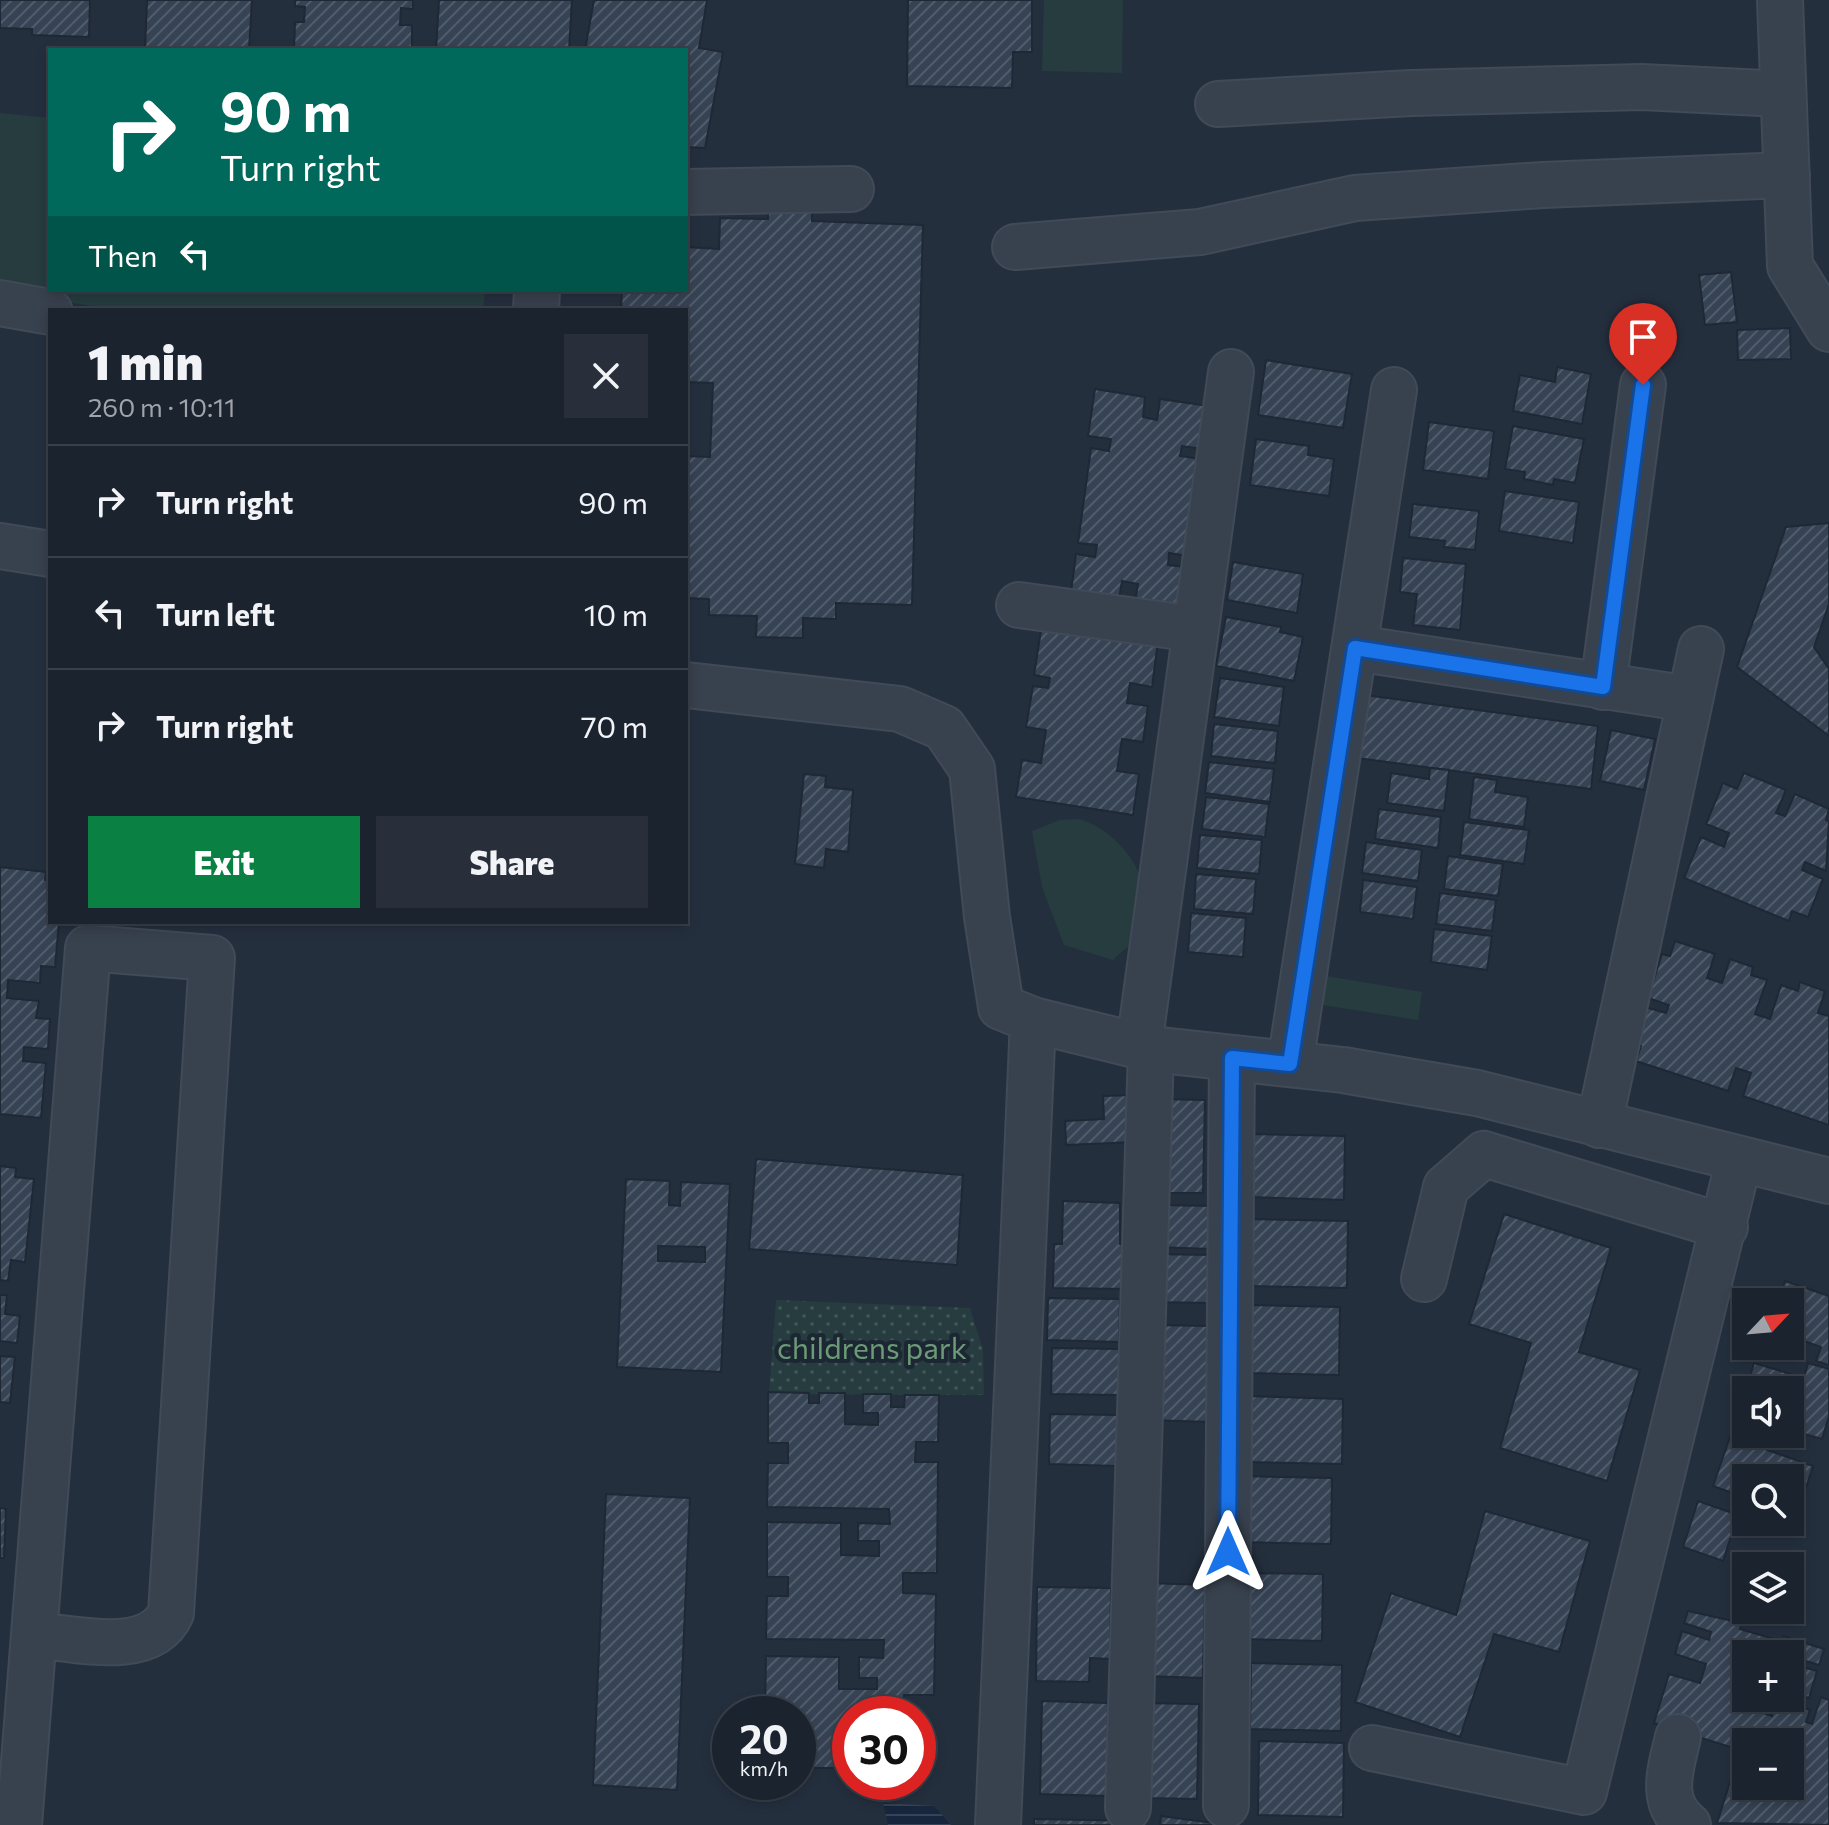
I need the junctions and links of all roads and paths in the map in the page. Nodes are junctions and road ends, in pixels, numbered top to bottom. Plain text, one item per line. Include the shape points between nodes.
1 (1780, 0) edge
2 (1808, 0) edge
3 (1783, 94) junction
4 (1218, 104) dead end
5 (1787, 175) junction
6 (851, 189) dead end
7 (688, 192) edge
8 (1015, 247) dead end
9 (1829, 275) edge
10 (0, 303) edge
11 (48, 312) edge
12 (1829, 329) edge
13 (1231, 372) dead end
14 (1643, 385) dead end
15 (1394, 390) dead end
16 (0, 546) edge
17 (48, 554) edge
18 (1019, 605) dead end
19 (1195, 629) junction
20 (1355, 648) junction
21 (1701, 649) dead end
22 (688, 685) edge
23 (1603, 687) junction
24 (1690, 699) junction
25 (1033, 1020) junction
26 (1145, 1048) junction
27 (1232, 1058) junction
28 (1290, 1064) junction
29 (1599, 1125) junction
30 (1739, 1160) junction
31 (1829, 1181) edge
32 (1725, 1227) junction
33 (1424, 1279) dead end
34 (34, 1635) junction
35 (1678, 1737) dead end
36 (1372, 1748) dead end
37 (1226, 1805) dead end
38 (1128, 1808) dead end
39 (19, 1825) edge
40 (998, 1825) edge
41 (1688, 1825) edge

1 - 3 street
2 - 9 street via 1818,258
3 - 4 street via 1642,87
3 - 5 street
5 - 8 street via 1355,198 1200,232
5 - 12 street via 1790,266
6 - 7 street
10 - 11 street
13 - 19 street
14 - 23 street
15 - 20 street
16 - 17 street
18 - 19 street
19 - 26 street
20 - 23 street
20 - 28 street
21 - 24 street
22 - 25 street via 900,709 944,728 972,769 1001,1007
23 - 24 street
24 - 29 street
25 - 26 street
25 - 40 street
26 - 27 street
26 - 38 street
27 - 28 street
27 - 37 street
28 - 29 street via 1477,1093
29 - 30 street
30 - 31 street
30 - 32 street
32 - 33 street via 1484,1154 1446,1187
32 - 36 street via 1584,1792
34 - 34 street via 88,948 212,958 171,1613 165,1627 126,1642
34 - 39 street
35 - 41 street via 1667,1789 1675,1815

